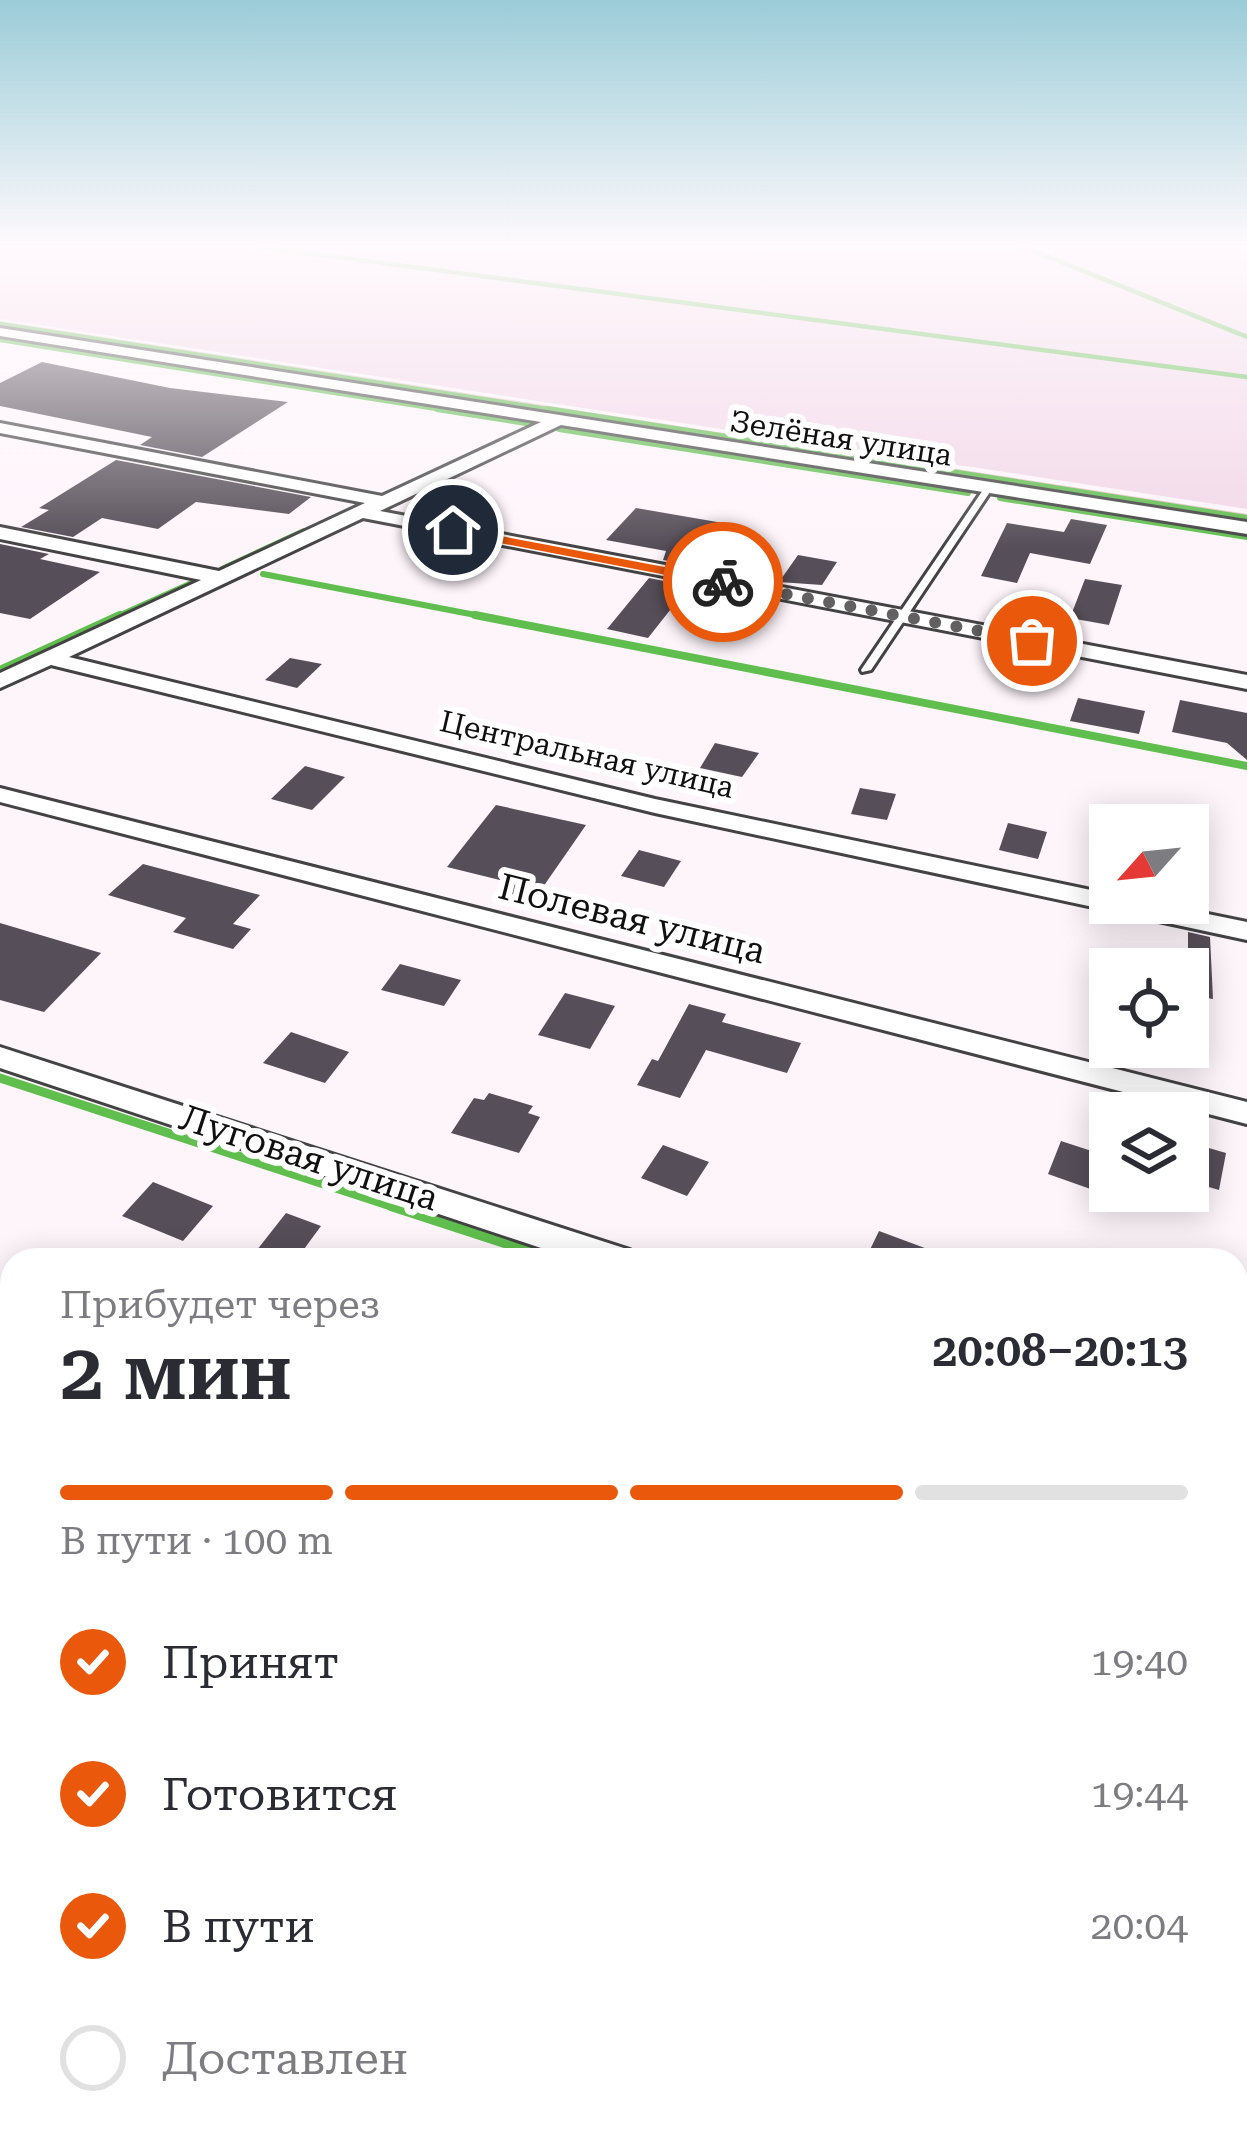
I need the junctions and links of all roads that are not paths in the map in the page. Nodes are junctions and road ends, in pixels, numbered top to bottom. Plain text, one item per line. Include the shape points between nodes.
1 (98, 347) edge
2 (560, 420) junction
3 (0, 428) edge
4 (988, 489) junction
5 (386, 502) junction
6 (363, 513) junction
7 (1247, 529) edge
8 (0, 533) edge
9 (224, 578) junction
10 (903, 616) junction
11 (52, 659) junction
12 (866, 670) dead end
13 (0, 681) edge
14 (1247, 682) edge
15 (0, 795) edge
16 (1089, 898) edge
17 (1209, 923) edge
18 (1247, 931) edge
19 (0, 1057) edge
20 (1247, 1113) edge
21 (581, 1248) edge

1 - 2 street, Зелёная улица
2 - 4 street, Зелёная улица
2 - 5 street
3 - 5 street
4 - 7 street, Зелёная улица
4 - 10 lane
5 - 6 street
6 - 9 street
6 - 10 street
8 - 9 street
9 - 11 street
10 - 12 lane
10 - 14 street
11 - 13 street
11 - 16 street, Центральная улица via 655,806
15 - 20 street, Полевая улица
17 - 18 street, Центральная улица
19 - 21 street, Луговая улица

